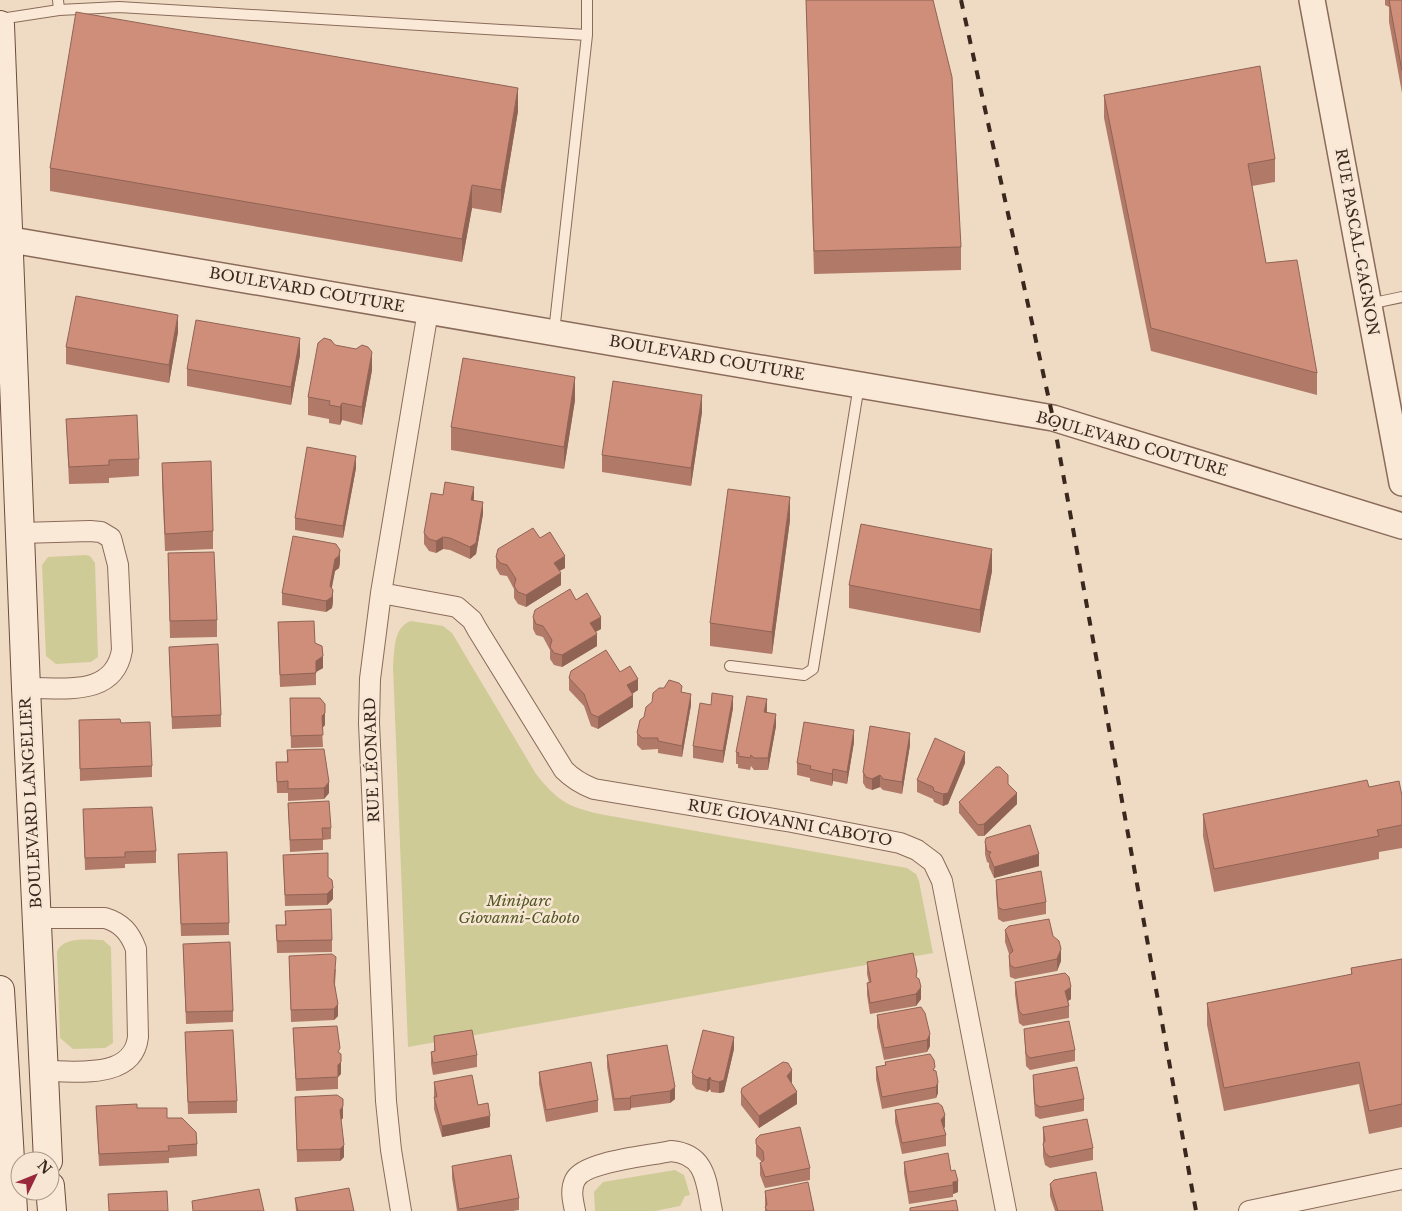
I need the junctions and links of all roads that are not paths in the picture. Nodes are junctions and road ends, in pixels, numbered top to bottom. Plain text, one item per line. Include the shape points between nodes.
1 (587, 0) edge
2 (1312, 0) edge
3 (58, 5) edge
4 (0, 18) edge
5 (0, 24) edge
6 (587, 36) junction
7 (4, 239) edge
8 (1402, 298) edge
9 (1368, 304) junction
10 (428, 311) junction
11 (554, 332) junction
12 (860, 384) junction
13 (1402, 483) edge
14 (1402, 526) edge
15 (21, 533) junction
16 (382, 593) junction
17 (730, 666) dead end
18 (26, 688) junction
19 (37, 918) junction
20 (0, 990) edge
21 (43, 1071) junction
22 (47, 1151) edge
23 (1402, 1179) edge
24 (13, 1211) edge
25 (401, 1211) edge
26 (575, 1211) edge
27 (712, 1211) edge
28 (1006, 1211) edge
29 (1249, 1211) edge

1 - 6 lane
2 - 9 street, RUE PASCAL-GAGNON
3 - 4 lane
3 - 6 lane
5 - 7 main road, BOULEVARD LANGELIER
6 - 11 lane
7 - 10 street, BOULEVARD COUTURE
7 - 15 main road, BOULEVARD LANGELIER
8 - 9 lane
9 - 13 street, RUE PASCAL-GAGNON
10 - 11 street, BOULEVARD COUTURE
10 - 16 street, RUE LÉONARD
11 - 12 street, BOULEVARD COUTURE
12 - 14 street, BOULEVARD COUTURE via 1053,418
12 - 17 lane via 813,669 804,674
15 - 18 main road, BOULEVARD LANGELIER
15 - 18 street, BOULEVARD LANGELIER via 90,531 101,532 111,538 118,564 122,650 120,663 113,674 93,686
16 - 25 street, RUE LÉONARD via 370,679 370,722 387,1110
16 - 28 street, RUE GIOVANNI CABOTO via 447,604 464,612 564,770 583,785 900,843 933,862 942,880
18 - 19 main road, BOULEVARD LANGELIER
19 - 21 main road, BOULEVARD LANGELIER
19 - 21 street, BOULEVARD LANGELIER via 105,918 115,921 132,938 136,949 138,1037 136,1049 129,1060 105,1070
20 - 24 main road
21 - 22 main road, BOULEVARD LANGELIER
23 - 29 street
26 - 27 street via 572,1186 576,1178 590,1167 671,1151 693,1157 701,1166

